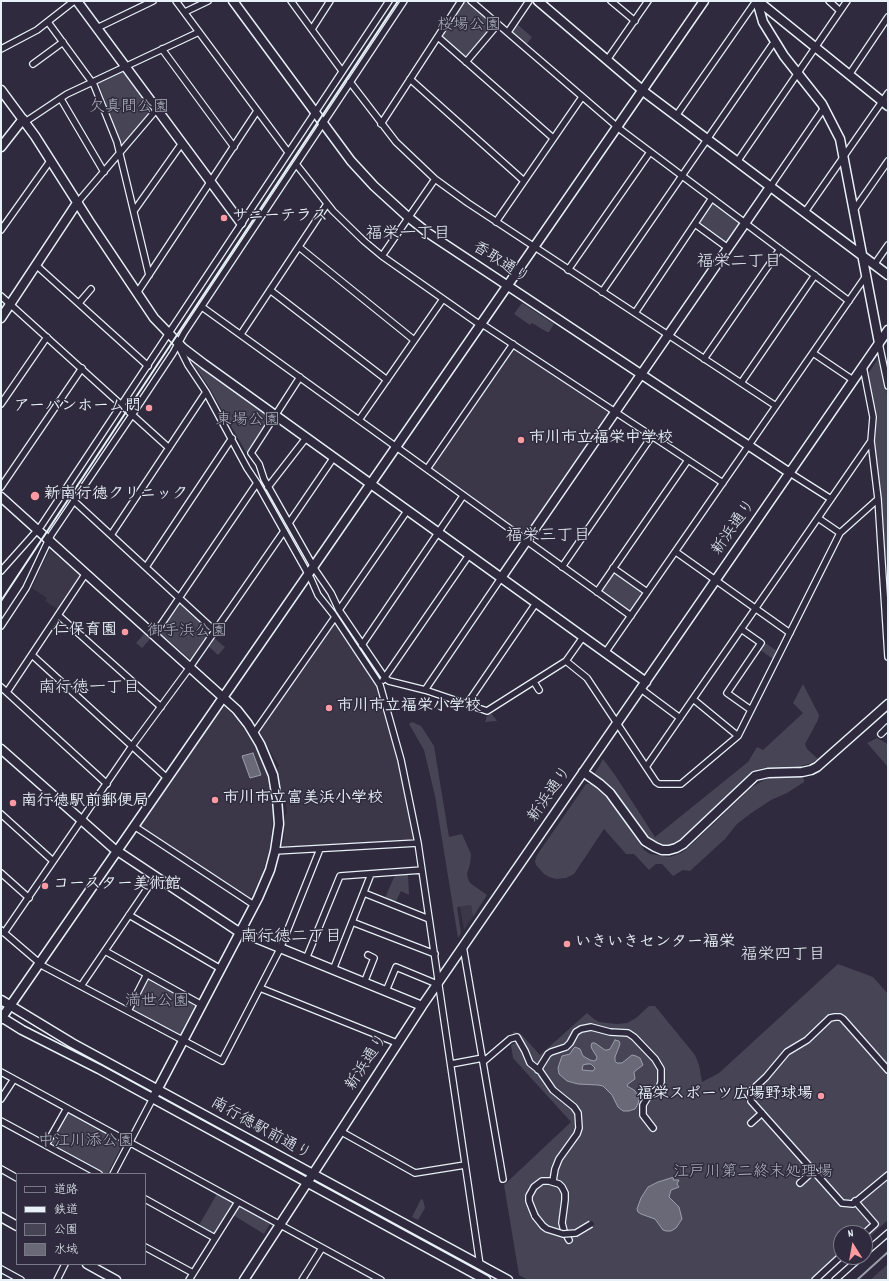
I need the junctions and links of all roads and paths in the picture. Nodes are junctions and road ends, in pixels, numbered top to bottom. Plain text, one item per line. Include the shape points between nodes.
1 (74, 1) edge
2 (77, 1) edge
3 (153, 1) edge
4 (176, 1) edge
5 (208, 1) edge
6 (233, 1) edge
7 (291, 1) edge
8 (330, 1) edge
9 (388, 1) edge
10 (404, 1) edge
11 (461, 1) edge
12 (471, 1) edge
13 (529, 1) edge
14 (538, 1) edge
15 (611, 1) edge
16 (648, 1) edge
17 (704, 1) edge
18 (757, 1) edge
19 (829, 1) edge
20 (847, 1) edge
21 (840, 10) junction
22 (184, 12) junction
23 (888, 17) edge
24 (635, 21) junction
25 (48, 22) junction
26 (498, 24) junction
27 (97, 28) junction
28 (312, 29) junction
29 (199, 32) junction
30 (508, 32) junction
31 (438, 37) junction
32 (63, 42) junction
33 (776, 43) junction
34 (815, 47) junction
35 (1, 49) edge
36 (162, 49) junction
37 (607, 60) junction
38 (466, 62) junction
39 (33, 64) dead end
40 (125, 66) junction
41 (342, 71) junction
42 (797, 73) junction
43 (849, 75) junction
44 (410, 79) junction
45 (92, 82) junction
46 (350, 82) junction
47 (1, 90) edge
48 (642, 90) junction
49 (888, 93) edge
50 (582, 97) junction
51 (61, 99) junction
52 (885, 104) edge
53 (824, 108) junction
54 (157, 109) junction
55 (257, 111) junction
56 (314, 112) junction
57 (676, 116) junction
58 (24, 120) junction
59 (323, 124) junction
60 (381, 124) junction
61 (617, 127) junction
62 (553, 138) junction
63 (707, 139) junction
64 (182, 143) junction
65 (1, 147) edge
66 (234, 147) junction
67 (288, 152) junction
68 (650, 152) junction
69 (120, 153) junction
70 (844, 157) junction
71 (50, 161) junction
72 (888, 161) edge
73 (737, 162) junction
74 (296, 164) junction
75 (104, 172) junction
76 (682, 176) junction
77 (435, 179) junction
78 (524, 181) junction
79 (211, 182) junction
80 (770, 187) junction
81 (712, 198) junction
82 (78, 203) junction
83 (327, 204) junction
84 (854, 210) junction
85 (134, 211) junction
86 (805, 212) junction
87 (408, 218) junction
88 (496, 222) junction
89 (241, 223) junction
90 (745, 223) junction
91 (695, 224) junction
92 (1, 230) edge
93 (888, 245) edge
94 (299, 247) junction
95 (534, 247) junction
96 (728, 248) junction
97 (780, 249) junction
98 (382, 256) junction
99 (862, 256) junction
100 (36, 265) junction
101 (874, 265) junction
102 (568, 270) junction
103 (149, 275) junction
104 (815, 275) junction
105 (888, 275) edge
106 (866, 276) junction
107 (507, 286) junction
108 (91, 289) dead end
109 (270, 290) junction
110 (602, 292) junction
111 (137, 293) junction
112 (1, 296) edge
113 (443, 299) junction
114 (849, 301) junction
115 (10, 304) junction
116 (79, 304) junction
117 (202, 307) junction
118 (635, 313) junction
119 (1, 318) edge
120 (481, 324) junction
121 (888, 330) edge
122 (168, 334) junction
123 (241, 334) junction
124 (668, 335) junction
125 (47, 337) junction
126 (414, 340) junction
127 (178, 343) junction
128 (880, 343) junction
129 (512, 344) junction
130 (813, 353) junction
131 (704, 359) junction
132 (148, 366) junction
133 (863, 366) junction
134 (82, 368) junction
135 (642, 374) junction
136 (300, 377) junction
137 (387, 380) junction
138 (853, 380) junction
139 (741, 383) junction
140 (888, 386) edge
141 (206, 392) junction
142 (1, 404) edge
143 (122, 405) junction
144 (776, 406) junction
145 (616, 412) junction
146 (132, 415) junction
147 (274, 415) junction
148 (360, 420) junction
149 (652, 436) junction
150 (232, 438) junction
151 (306, 438) junction
152 (871, 441) junction
153 (749, 446) junction
154 (396, 447) junction
155 (169, 448) junction
156 (334, 457) junction
157 (688, 460) junction
158 (427, 469) junction
159 (790, 473) junction
160 (257, 483) junction
161 (723, 483) junction
162 (370, 484) junction
163 (1, 487) edge
164 (268, 487) junction
165 (464, 496) junction
166 (1, 497) edge
167 (831, 499) junction
168 (878, 499) junction
169 (74, 501) junction
170 (407, 511) junction
171 (818, 518) junction
172 (289, 523) junction
173 (38, 530) junction
174 (284, 531) junction
175 (438, 533) junction
176 (840, 533) junction
177 (111, 535) junction
178 (48, 540) junction
179 (526, 542) junction
180 (676, 552) junction
181 (469, 555) junction
182 (146, 567) junction
183 (313, 567) junction
184 (562, 567) junction
185 (2, 568) edge
186 (613, 568) junction
187 (86, 573) junction
188 (308, 574) junction
189 (502, 578) junction
190 (716, 580) junction
191 (597, 592) junction
192 (648, 592) junction
193 (179, 598) junction
194 (536, 603) junction
195 (755, 608) junction
196 (339, 610) junction
197 (58, 615) junction
198 (631, 616) junction
199 (335, 617) junction
200 (1, 626) edge
201 (741, 629) junction
202 (215, 631) junction
203 (790, 633) junction
204 (154, 635) junction
205 (583, 637) junction
206 (362, 645) junction
207 (605, 653) junction
208 (32, 655) junction
209 (888, 657) edge
210 (566, 661) junction
211 (190, 667) junction
212 (385, 678) junction
213 (534, 682) junction
214 (380, 685) junction
215 (643, 685) junction
216 (1, 687) edge
217 (425, 690) junction
218 (539, 690) dead end
219 (7, 692) junction
220 (223, 697) junction
221 (693, 699) junction
222 (467, 704) junction
223 (888, 704) edge
224 (161, 707) junction
225 (751, 710) junction
226 (680, 718) junction
227 (617, 723) junction
228 (888, 727) edge
229 (254, 733) junction
230 (880, 734) dead end
231 (738, 736) junction
232 (132, 746) junction
233 (1, 749) edge
234 (646, 767) junction
235 (583, 772) junction
236 (167, 778) junction
237 (107, 784) junction
238 (1, 814) edge
239 (82, 820) junction
240 (134, 826) junction
241 (418, 843) junction
242 (320, 849) junction
243 (117, 851) junction
244 (275, 851) junction
245 (54, 862) junction
246 (422, 870) junction
247 (1, 873) edge
248 (371, 874) junction
249 (155, 877) junction
250 (364, 893) junction
251 (29, 898) junction
252 (254, 905) junction
253 (129, 915) junction
254 (429, 919) junction
255 (352, 922) junction
256 (3, 931) edge
257 (240, 932) junction
258 (463, 946) junction
259 (280, 949) junction
260 (105, 951) junction
261 (434, 954) junction
262 (368, 955) dead end
263 (306, 959) junction
264 (39, 964) junction
265 (221, 969) junction
266 (333, 970) junction
267 (147, 974) junction
268 (364, 983) junction
269 (438, 983) junction
270 (81, 986) junction
271 (260, 988) junction
272 (386, 991) junction
273 (1, 1000) edge
274 (202, 1005) junction
275 (10, 1006) junction
276 (422, 1006) junction
277 (128, 1011) junction
278 (1, 1018) edge
279 (183, 1040) junction
280 (397, 1043) junction
281 (483, 1060) junction
282 (451, 1064) junction
283 (538, 1070) junction
284 (888, 1070) edge
285 (1, 1072) edge
286 (14, 1079) junction
287 (157, 1089) junction
288 (153, 1098) junction
289 (1, 1099) edge
290 (67, 1108) junction
291 (762, 1113) junction
292 (1, 1121) edge
293 (751, 1124) dead end
294 (652, 1128) dead end
295 (340, 1132) junction
296 (129, 1142) junction
297 (46, 1145) junction
298 (465, 1165) junction
299 (1, 1169) edge
300 (813, 1171) junction
301 (97, 1173) edge
302 (114, 1173) edge
303 (312, 1174) junction
304 (888, 1175) edge
305 (16, 1177) edge
306 (503, 1179) dead end
307 (553, 1182) junction
308 (307, 1183) junction
309 (800, 1183) dead end
310 (146, 1200) edge
311 (855, 1201) junction
312 (238, 1202) junction
313 (1, 1217) edge
314 (591, 1224) dead end
315 (16, 1225) edge
316 (279, 1225) junction
317 (873, 1226) edge
318 (888, 1233) edge
319 (215, 1238) junction
320 (569, 1240) dead end
321 (873, 1246) edge
322 (146, 1248) edge
323 (322, 1248) junction
324 (833, 1263) edge
325 (64, 1265) edge
326 (89, 1265) edge
327 (480, 1265) junction
328 (852, 1265) edge
329 (1, 1269) edge
330 (193, 1273) junction
331 (474, 1277) edge
332 (21, 1280) edge
333 (57, 1280) edge
334 (116, 1280) edge
335 (189, 1280) edge
336 (244, 1280) edge
337 (302, 1280) edge
338 (381, 1280) edge
339 (486, 1280) edge
340 (508, 1280) edge
341 (815, 1280) edge
342 (835, 1280) edge

1 - 25 street
2 - 27 street
3 - 27 street
4 - 22 street
5 - 22 street
6 - 56 street, 香取通り
7 - 28 street
8 - 28 street
9 - 41 street
10 - 46 street
11 - 31 street
12 - 26 street
13 - 30 street
14 - 37 street
15 - 24 street
16 - 24 street
17 - 48 street
18 - 33 street via 761,18
18 - 34 street
18 - 57 street
19 - 21 street
20 - 21 street
21 - 34 street
22 - 29 street
23 - 43 street
24 - 37 street
25 - 32 street
25 - 35 street
26 - 30 street
26 - 38 street
27 - 40 street
28 - 41 street
29 - 36 street
29 - 55 street
30 - 50 street
31 - 38 street
31 - 44 street
32 - 39 street
32 - 45 street
33 - 42 street
33 - 63 street via 772,45
34 - 42 street
34 - 43 street
36 - 40 street
36 - 66 street
37 - 48 street
38 - 62 street
40 - 45 street
40 - 54 street
41 - 56 street
42 - 53 street
42 - 73 street
43 - 52 street
44 - 60 street
44 - 78 street
45 - 51 street
45 - 69 street
46 - 59 street
46 - 60 street
47 - 58 street
48 - 57 street
48 - 61 street
49 - 52 street
50 - 61 street
50 - 62 street
51 - 58 street
51 - 75 street
52 - 70 street
53 - 70 street via 840,140
53 - 80 street
54 - 64 street
54 - 69 street
55 - 66 street
55 - 67 street
56 - 59 street, 香取通り
56 - 67 street
57 - 63 street
58 - 65 street
58 - 71 street
59 - 74 street
59 - 87 street, 香取通り via 358,169
60 - 77 street via 402,149
61 - 68 street
61 - 95 street
62 - 78 street
63 - 73 street
63 - 76 street
64 - 79 street
64 - 85 street
66 - 79 street
67 - 89 street
68 - 76 street
68 - 102 street
69 - 75 street
69 - 85 street
70 - 84 street
70 - 86 street
71 - 82 street
71 - 92 street
72 - 84 street
73 - 80 street
74 - 83 street
74 - 117 street
75 - 82 street
76 - 81 street
76 - 110 street
77 - 87 street
77 - 88 street
78 - 88 street
79 - 89 street
79 - 103 street
80 - 86 street
80 - 90 street
81 - 90 street
81 - 91 street
82 - 100 street
82 - 111 street
83 - 94 street
83 - 98 street
84 - 99 street
85 - 103 street
86 - 99 street
87 - 98 street
87 - 107 street, 香取通り
88 - 95 street
89 - 122 street
90 - 96 street
90 - 97 street
91 - 96 street
91 - 118 street
93 - 101 street
94 - 109 street
94 - 126 street
95 - 102 street
95 - 107 street
96 - 124 street
97 - 104 street
97 - 131 street
98 - 113 street
99 - 101 street
99 - 106 street
100 - 115 street
100 - 116 street
101 - 105 street
102 - 110 street
103 - 111 street
104 - 114 street
104 - 139 street
106 - 114 street
106 - 128 street
107 - 120 street
107 - 135 street, 香取通り
108 - 116 street
109 - 123 street
109 - 137 street
110 - 118 street
111 - 122 street
112 - 115 street
113 - 120 street
113 - 126 street
114 - 130 street
115 - 119 street
115 - 125 street
116 - 132 street
117 - 123 street
117 - 127 street
118 - 124 street
120 - 129 street
120 - 154 street
121 - 128 street, 新浜通り
122 - 127 street
122 - 132 street
123 - 136 street
124 - 131 street
124 - 135 street
125 - 134 street
125 - 142 street
126 - 137 street
127 - 141 street via 188,365
127 - 146 street
127 - 147 street
128 - 133 street, 新浜通り
128 - 140 street
129 - 145 street
129 - 158 street
130 - 138 street
130 - 144 street
131 - 139 street
132 - 143 street
133 - 138 street, 新浜通り
133 - 152 street via 873,417
134 - 143 street
134 - 163 street
135 - 145 street
135 - 153 street, 香取通り
136 - 147 street
136 - 148 street
137 - 148 street
138 - 159 street, 新浜通り
139 - 144 street
141 - 150 street
141 - 155 street
143 - 146 street
143 - 173 street
144 - 153 street
145 - 149 street
145 - 179 street
146 - 155 street
146 - 169 street
147 - 151 street
147 - 164 street via 251,453 259,464
148 - 154 street
149 - 157 street
149 - 184 street
150 - 160 street
150 - 182 street
151 - 156 street
151 - 164 street
152 - 167 street
152 - 168 street
153 - 159 street, 香取通り
153 - 161 street
154 - 158 street
154 - 162 street
155 - 177 street
156 - 162 street
156 - 172 street
157 - 161 street
157 - 186 street
158 - 165 street
159 - 167 street
159 - 190 street, 新浜通り
160 - 174 street
160 - 193 street
161 - 180 street
162 - 170 street
162 - 183 street
164 - 172 street
165 - 175 street
165 - 179 street
166 - 173 street
167 - 171 street
168 - 176 street
168 - 209 street
169 - 177 street
169 - 178 street
170 - 175 street
170 - 196 street
171 - 176 street
171 - 195 street
172 - 183 street
173 - 178 street
173 - 185 street
174 - 188 street
174 - 202 street
175 - 181 street
175 - 206 street
176 - 203 street
177 - 182 street
178 - 187 street
178 - 200 street via 26,588
179 - 184 street
179 - 189 street
180 - 190 street
180 - 192 street
181 - 189 street
181 - 212 street
182 - 193 street
183 - 188 street
183 - 196 street
184 - 191 street
186 - 191 street
186 - 192 street
187 - 197 street
187 - 204 street
188 - 199 street via 318,595
188 - 220 street
189 - 194 street
189 - 217 street
190 - 195 street
190 - 215 street, 新浜通り
191 - 198 street
192 - 198 street
193 - 202 street
193 - 204 street
194 - 205 street
194 - 222 street
195 - 201 street
195 - 203 street
196 - 206 street
197 - 208 street
197 - 224 street
198 - 207 street
199 - 214 street
199 - 229 street
201 - 221 street
201 - 225 street via 761,643 727,693
202 - 211 street
203 - 225 street
204 - 211 street
205 - 207 street
205 - 210 street
206 - 212 street
207 - 215 street
208 - 219 street
208 - 232 street
210 - 213 street
210 - 227 street via 587,678
211 - 220 street
211 - 224 street
212 - 214 street
212 - 217 street
213 - 218 street
213 - 222 street via 490,710
214 - 241 street via 401,760
215 - 226 street
215 - 227 street, 新浜通り
216 - 219 street
217 - 222 street
219 - 237 street
220 - 229 street via 241,714
220 - 236 street
221 - 226 street
221 - 231 street
223 - 235 street via 817,767 802,772 755,776 684,844 669,850 655,848 645,841 610,793
224 - 232 street
225 - 231 street
226 - 234 street
227 - 234 street
227 - 235 street, 新浜通り
228 - 230 street
229 - 244 street via 266,756 276,788 279,817
231 - 234 street via 681,784 659,784
232 - 236 street
232 - 237 street
233 - 239 street
235 - 258 street, 新浜通り
236 - 240 street
237 - 239 street
238 - 245 street
239 - 243 street
239 - 245 street
240 - 243 street
240 - 252 street
241 - 242 street
241 - 246 street
242 - 244 street
242 - 259 street
243 - 249 street
243 - 264 street
244 - 252 street via 268,877
245 - 251 street
246 - 248 street
246 - 254 street
247 - 251 street
248 - 250 street
248 - 263 street via 340,876
249 - 253 street
249 - 257 street
250 - 254 street
250 - 255 street
251 - 256 street
252 - 257 street
253 - 260 street
253 - 265 street
254 - 261 street
255 - 261 street
255 - 266 street
256 - 264 street
257 - 259 street
257 - 265 street
258 - 269 street, 新浜通り
258 - 281 street
259 - 263 street
259 - 271 street
260 - 267 street
260 - 270 street
261 - 269 street
262 - 268 street via 374,958
263 - 266 street
264 - 270 street
264 - 275 street
265 - 274 street
266 - 268 street
267 - 274 street
267 - 277 street
268 - 272 street
269 - 272 street via 396,968
269 - 276 street, 新浜通り
269 - 282 street
270 - 277 street
271 - 279 street via 222,1061
271 - 280 street
272 - 276 street
273 - 275 street, 南行徳駅前通り
274 - 279 street
275 - 278 street
275 - 287 street, 南行徳駅前通り
276 - 280 street, 新浜通り
277 - 279 street
278 - 288 street, 南行徳駅前通り
279 - 287 street
280 - 295 street, 新浜通り
281 - 282 street
281 - 283 street via 510,1038 517,1037 530,1063
281 - 306 street
282 - 298 street
283 - 294 street via 548,1054 570,1044 576,1032 581,1029 591,1027 628,1033 655,1059 661,1069 659,1088 649,1095 643,1105 643,1115
283 - 307 street via 553,1090 574,1107 579,1120 577,1134 555,1169
284 - 291 street via 843,1019 835,1016 807,1040 787,1052 751,1091 751,1102
285 - 286 street
286 - 289 street
286 - 290 street
287 - 288 street
287 - 303 street, 南行徳駅前通り
288 - 296 street
288 - 308 street, 南行徳駅前通り
290 - 296 street
290 - 297 street
291 - 293 street
291 - 300 street
292 - 297 street
295 - 298 street via 415,1173
295 - 303 street, 新浜通り
296 - 302 street
296 - 312 street
297 - 301 street
298 - 327 street
299 - 305 street
300 - 309 street
300 - 311 street via 842,1203 849,1204
303 - 308 street, 新浜通り
303 - 327 street, 南行徳駅前通り
304 - 311 street
307 - 314 street, bridge via 537,1184 529,1196 535,1216 543,1226 563,1234 576,1233
307 - 320 street via 562,1187 565,1193 562,1222
308 - 316 street, 新浜通り
308 - 331 street, 南行徳駅前通り
310 - 319 street
311 - 317 street via 875,1224
312 - 316 street
312 - 319 street
313 - 315 street
316 - 323 street
316 - 336 street, 新浜通り
318 - 321 street
319 - 330 street
322 - 330 street
323 - 337 street
323 - 338 street
324 - 341 street
325 - 333 street
326 - 334 street
327 - 340 street, 南行徳駅前通り
328 - 342 street
329 - 332 street
330 - 335 street
331 - 339 street, 南行徳駅前通り

